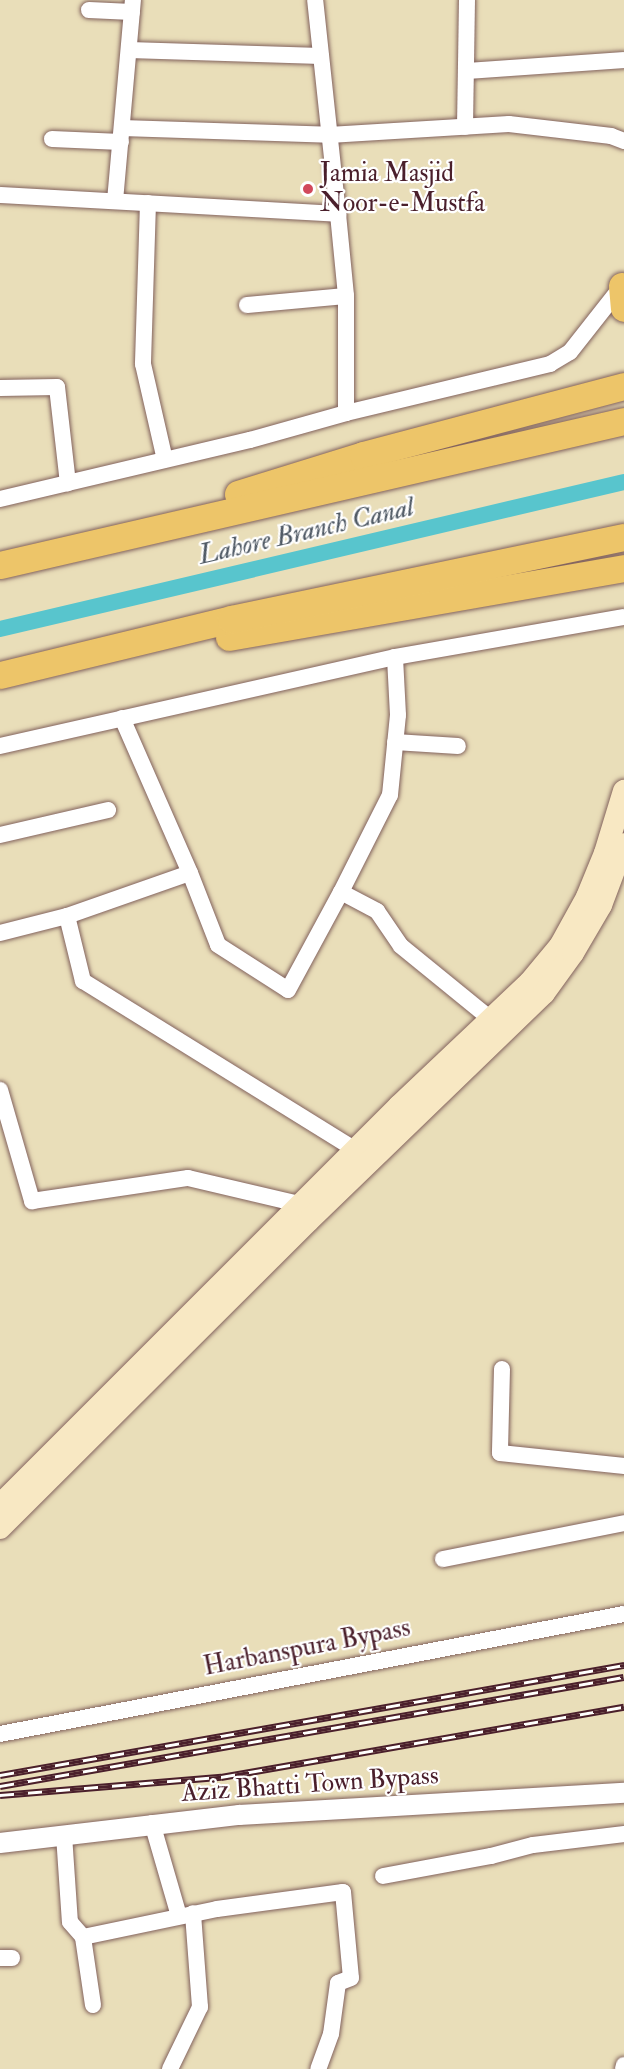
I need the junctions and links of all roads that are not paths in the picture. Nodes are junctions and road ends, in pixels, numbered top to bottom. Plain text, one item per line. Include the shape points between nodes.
1 (315, 0) edge
2 (467, 0) edge
3 (133, 6) edge
4 (89, 10) dead end
5 (129, 50) junction
6 (321, 56) junction
7 (624, 60) edge
8 (468, 71) junction
9 (465, 127) junction
10 (121, 135) junction
11 (329, 135) junction
12 (52, 139) dead end
13 (624, 141) edge
14 (0, 195) edge
15 (115, 201) junction
16 (148, 203) junction
17 (338, 214) junction
18 (623, 288) edge
19 (346, 296) junction
20 (247, 305) dead end
21 (624, 386) edge
22 (0, 388) edge
23 (346, 413) junction
24 (624, 421) edge
25 (165, 460) junction
26 (68, 483) junction
27 (0, 499) edge
28 (624, 537) edge
29 (66, 549) junction
30 (0, 565) edge
31 (624, 568) edge
32 (624, 617) edge
33 (395, 657) junction
34 (3, 674) edge
35 (122, 718) junction
36 (395, 742) junction
37 (0, 746) edge
38 (458, 746) dead end
39 (624, 791) edge
40 (108, 810) dead end
41 (0, 835) edge
42 (624, 844) edge
43 (190, 873) junction
44 (341, 892) junction
45 (67, 916) junction
46 (0, 933) edge
47 (498, 1025) junction
48 (0, 1090) edge
49 (6, 1131) edge
50 (364, 1154) junction
51 (300, 1206) junction
52 (323, 1206) junction
53 (502, 1369) dead end
54 (624, 1466) edge
55 (0, 1503) edge
56 (624, 1523) edge
57 (0, 1528) edge
58 (443, 1559) dead end
59 (624, 1614) edge
60 (0, 1734) edge
61 (624, 1792) edge
62 (152, 1824) junction
63 (624, 1834) edge
64 (64, 1835) junction
65 (0, 1843) edge
66 (383, 1876) dead end
67 (186, 1915) junction
68 (83, 1937) junction
69 (93, 2005) dead end
70 (170, 2069) edge
71 (318, 2069) edge

1 - 6 street
2 - 8 street
3 - 4 street
3 - 5 street
5 - 6 street
5 - 10 street
6 - 11 street
7 - 8 street
8 - 9 street
9 - 11 street
9 - 13 street via 509,124 611,136
10 - 11 street
10 - 12 street
10 - 15 street
11 - 17 street
14 - 15 street
15 - 16 street
16 - 17 street
16 - 25 street via 143,364
17 - 19 street
18 - 23 street via 570,352 550,364
19 - 20 street
19 - 23 street
21 - 29 highway via 363,455
22 - 26 street via 57,387
23 - 25 street
24 - 29 highway
25 - 26 street
26 - 27 street
28 - 34 highway via 231,619
29 - 30 highway
31 - 34 highway
32 - 33 street
33 - 35 street
33 - 36 street
35 - 37 street
35 - 43 street
36 - 38 street
36 - 44 street via 390,795
39 - 47 main road via 591,888 560,946
40 - 41 street
42 - 47 main road via 601,904 573,953 544,993
43 - 44 street via 218,945 288,990
43 - 45 street
44 - 47 street via 377,911 401,946
45 - 46 street
45 - 50 street via 83,981
47 - 50 main road
48 - 49 street
49 - 51 street via 32,1201 188,1178
50 - 51 main road
50 - 52 main road
51 - 52 street
51 - 55 main road
52 - 57 main road
53 - 54 street via 500,1453
56 - 58 street
59 - 60 street, Harbanspura Bypass
61 - 62 street, Aziz Bhatti Town Bypass via 239,1815
62 - 64 street, Aziz Bhatti Town Bypass
62 - 67 street
63 - 66 street via 533,1845
64 - 65 street, Aziz Bhatti Town Bypass
64 - 68 street via 70,1922
67 - 68 street
67 - 70 street via 200,2007
67 - 71 street via 343,1892 351,1978 338,1983 331,2034
68 - 69 street

